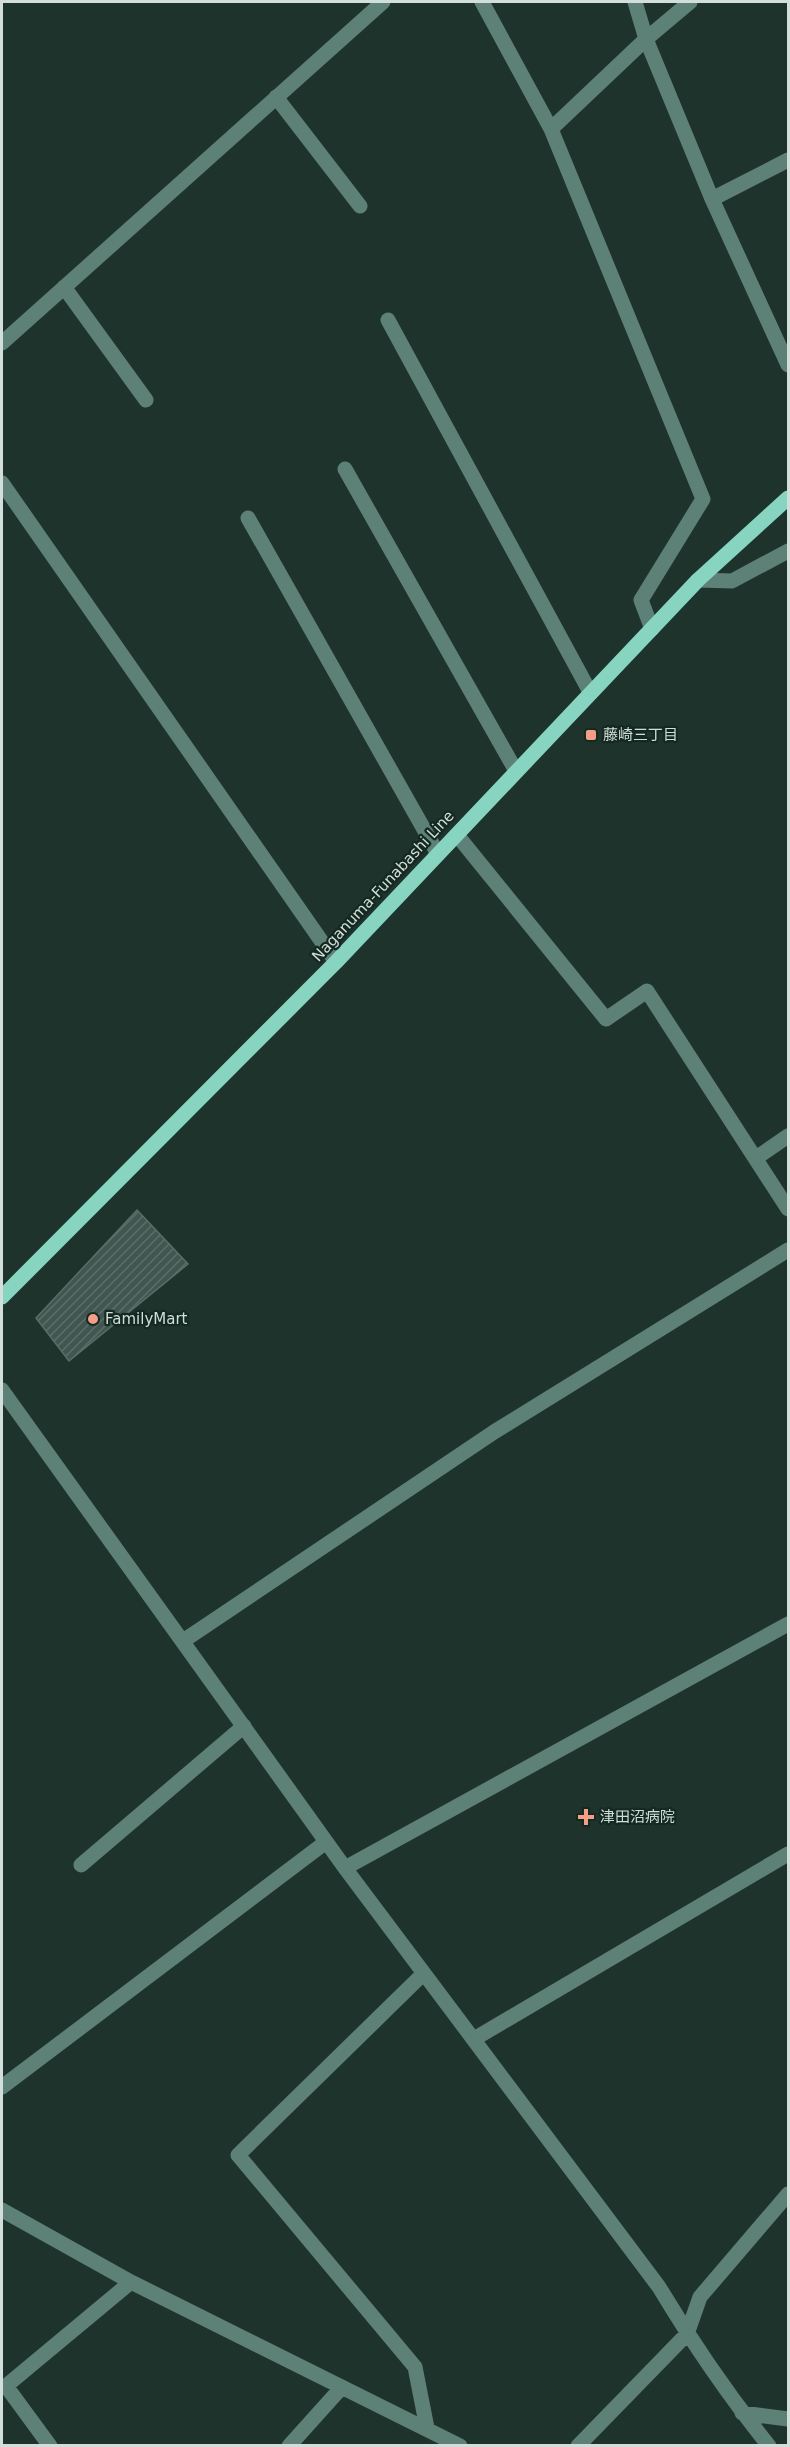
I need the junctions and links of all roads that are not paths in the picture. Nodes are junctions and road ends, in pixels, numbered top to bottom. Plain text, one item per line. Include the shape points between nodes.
1 (383, 2) edge
2 (482, 2) edge
3 (635, 2) edge
4 (690, 2) edge
5 (646, 39) junction
6 (276, 97) junction
7 (551, 129) junction
8 (789, 160) edge
9 (712, 199) junction
10 (360, 206) dead end
11 (64, 287) junction
12 (388, 320) dead end
13 (2, 343) edge
14 (789, 365) edge
15 (146, 400) dead end
16 (345, 469) dead end
17 (2, 483) edge
18 (789, 498) edge
19 (248, 518) dead end
20 (789, 551) edge
21 (698, 580) junction
22 (652, 629) junction
23 (590, 692) junction
24 (516, 771) junction
25 (457, 835) junction
26 (438, 854) junction
27 (336, 962) junction
28 (789, 1136) edge
29 (756, 1158) junction
30 (789, 1209) edge
31 (789, 1250) edge
32 (2, 1297) edge
33 (2, 1390) edge
34 (789, 1624) edge
35 (183, 1641) junction
36 (244, 1726) junction
37 (326, 1842) junction
38 (789, 1854) edge
39 (81, 1865) dead end
40 (345, 1868) junction
41 (423, 1974) junction
42 (474, 2039) junction
43 (2, 2087) edge
44 (789, 2194) edge
45 (2, 2210) edge
46 (131, 2282) junction
47 (687, 2334) junction
48 (342, 2387) junction
49 (742, 2413) junction
50 (789, 2419) edge
51 (427, 2428) junction
52 (50, 2445) edge
53 (289, 2445) edge
54 (460, 2445) edge
55 (578, 2445) edge
56 (769, 2445) edge

1 - 6 street
2 - 7 street
3 - 5 street
4 - 5 street
5 - 7 street
5 - 9 street
6 - 10 street
6 - 11 street
7 - 22 street via 703,499 641,600
8 - 9 street
9 - 14 street
11 - 13 street
11 - 15 street
12 - 23 street
16 - 24 street
17 - 27 street
18 - 21 main road, Naganuma-Funabashi Line
19 - 26 street
20 - 21 street via 732,581
21 - 22 main road, Naganuma-Funabashi Line
22 - 23 main road, Naganuma-Funabashi Line
23 - 24 main road, Naganuma-Funabashi Line
24 - 25 main road, Naganuma-Funabashi Line
25 - 26 main road, Naganuma-Funabashi Line
25 - 29 street via 606,1019 647,991
26 - 27 main road, Naganuma-Funabashi Line
27 - 32 main road, Naganuma-Funabashi Line
28 - 29 street
29 - 30 street
31 - 35 street via 494,1432
33 - 35 street
34 - 40 street
35 - 36 street
36 - 37 street
36 - 39 street
37 - 40 street
37 - 43 street
38 - 42 street
40 - 41 street
41 - 42 street
41 - 51 street via 238,2155 415,2367
42 - 47 street via 659,2287
44 - 47 street via 700,2297
45 - 46 street
46 - 48 street
46 - 52 street via 6,2386
47 - 49 street
47 - 55 street
48 - 51 street
48 - 53 street
49 - 50 street
49 - 56 street
51 - 54 street

